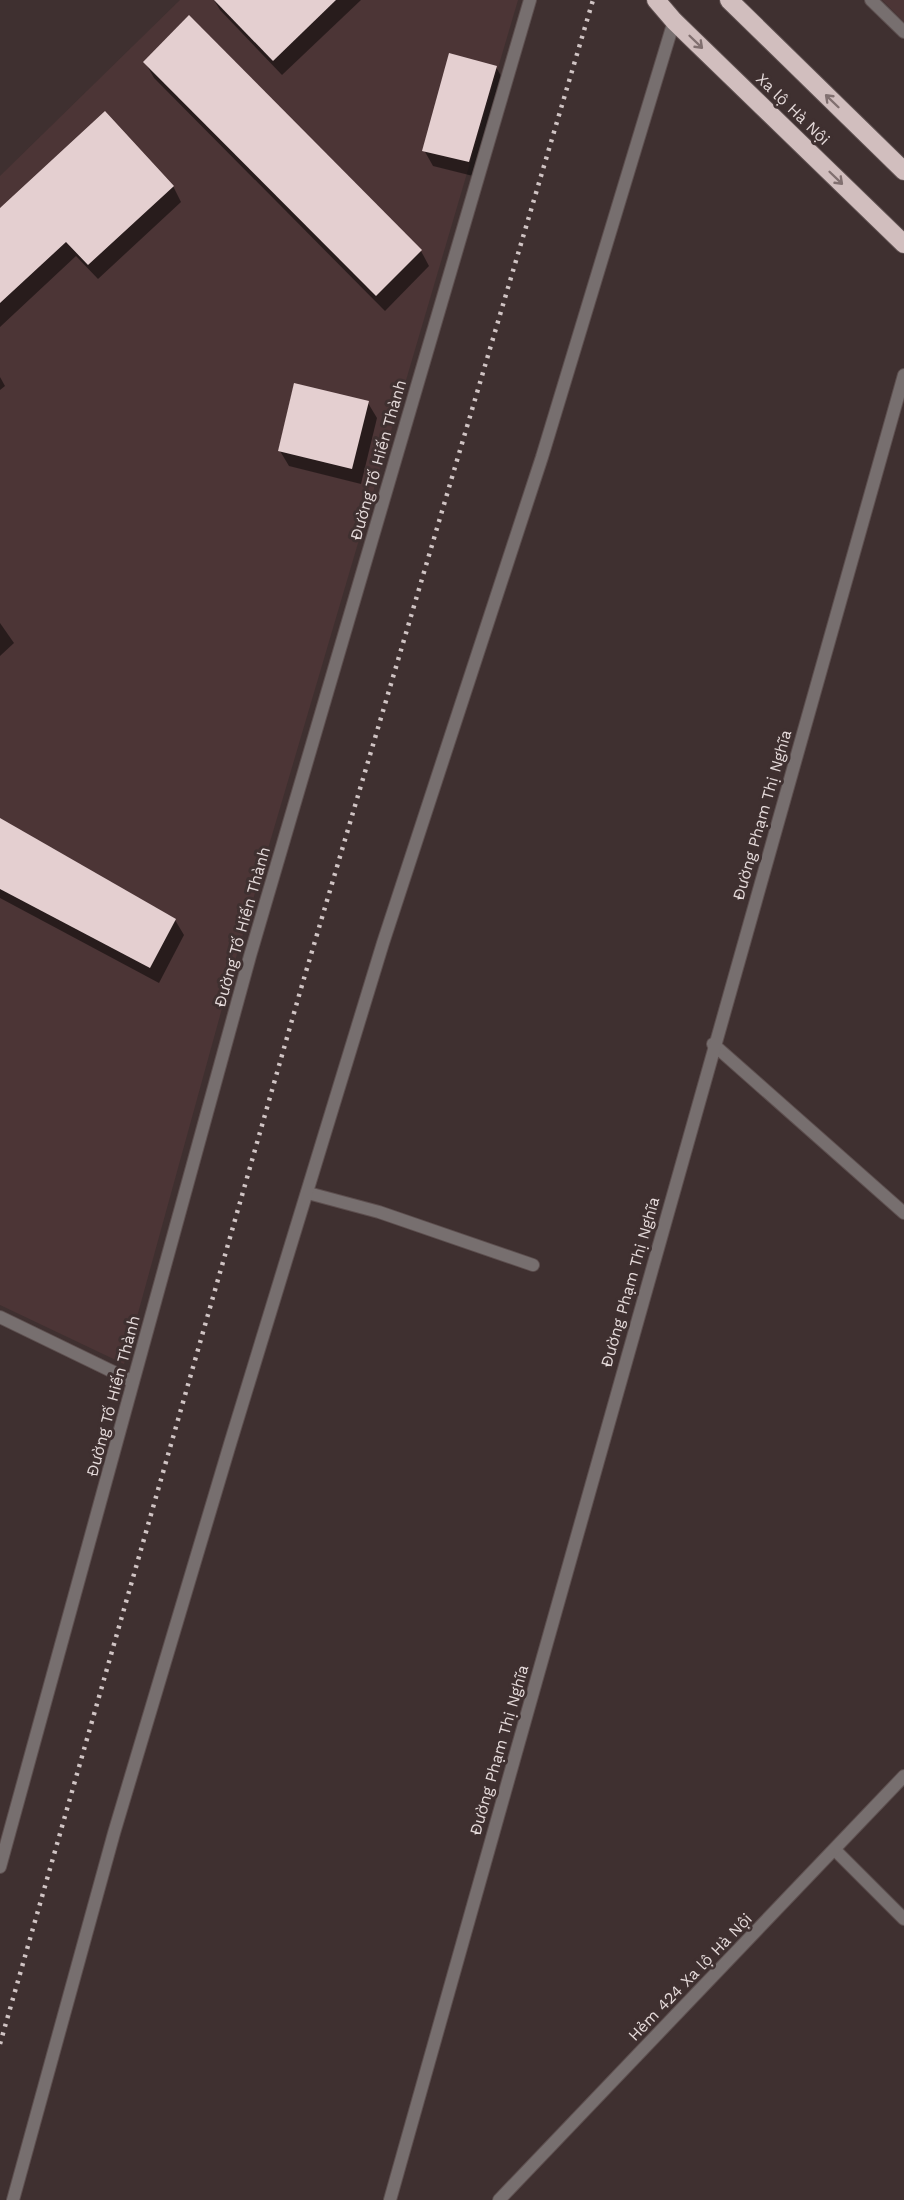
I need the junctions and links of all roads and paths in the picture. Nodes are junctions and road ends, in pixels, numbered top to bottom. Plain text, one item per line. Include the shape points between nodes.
1 (530, 0) edge
2 (656, 0) edge
3 (729, 0) edge
4 (871, 0) edge
5 (674, 21) junction
6 (904, 32) edge
7 (904, 171) edge
8 (904, 244) edge
9 (904, 375) edge
10 (714, 1044) junction
11 (308, 1193) junction
12 (904, 1213) edge
13 (533, 1265) dead end
14 (0, 1317) edge
15 (132, 1382) junction
16 (904, 1776) edge
17 (835, 1850) junction
18 (0, 1867) edge
19 (904, 1919) edge
20 (393, 2199) edge
21 (13, 2200) edge
22 (499, 2200) edge

1 - 15 street, Đường Tố Hiến Thành via 250,956
2 - 5 highway, Xa lộ Hà Nội
7 -> 3 highway, Xa lộ Hà Nội
4 - 6 street
5 -> 8 highway, Xa lộ Hà Nội
5 - 11 street via 542,457 383,943
9 - 10 street, Đường Phạm Thị Nghĩa
10 - 12 street
10 - 20 street, Đường Phạm Thị Nghĩa
11 - 13 street via 379,1212
11 - 21 street via 117,1822
14 - 15 street
15 - 18 street, Đường Tố Hiến Thành via 108,1482
16 - 17 street, Hẻm 424 Xa lộ Hà Nội
17 - 19 street
17 - 22 street, Hẻm 424 Xa lộ Hà Nội

